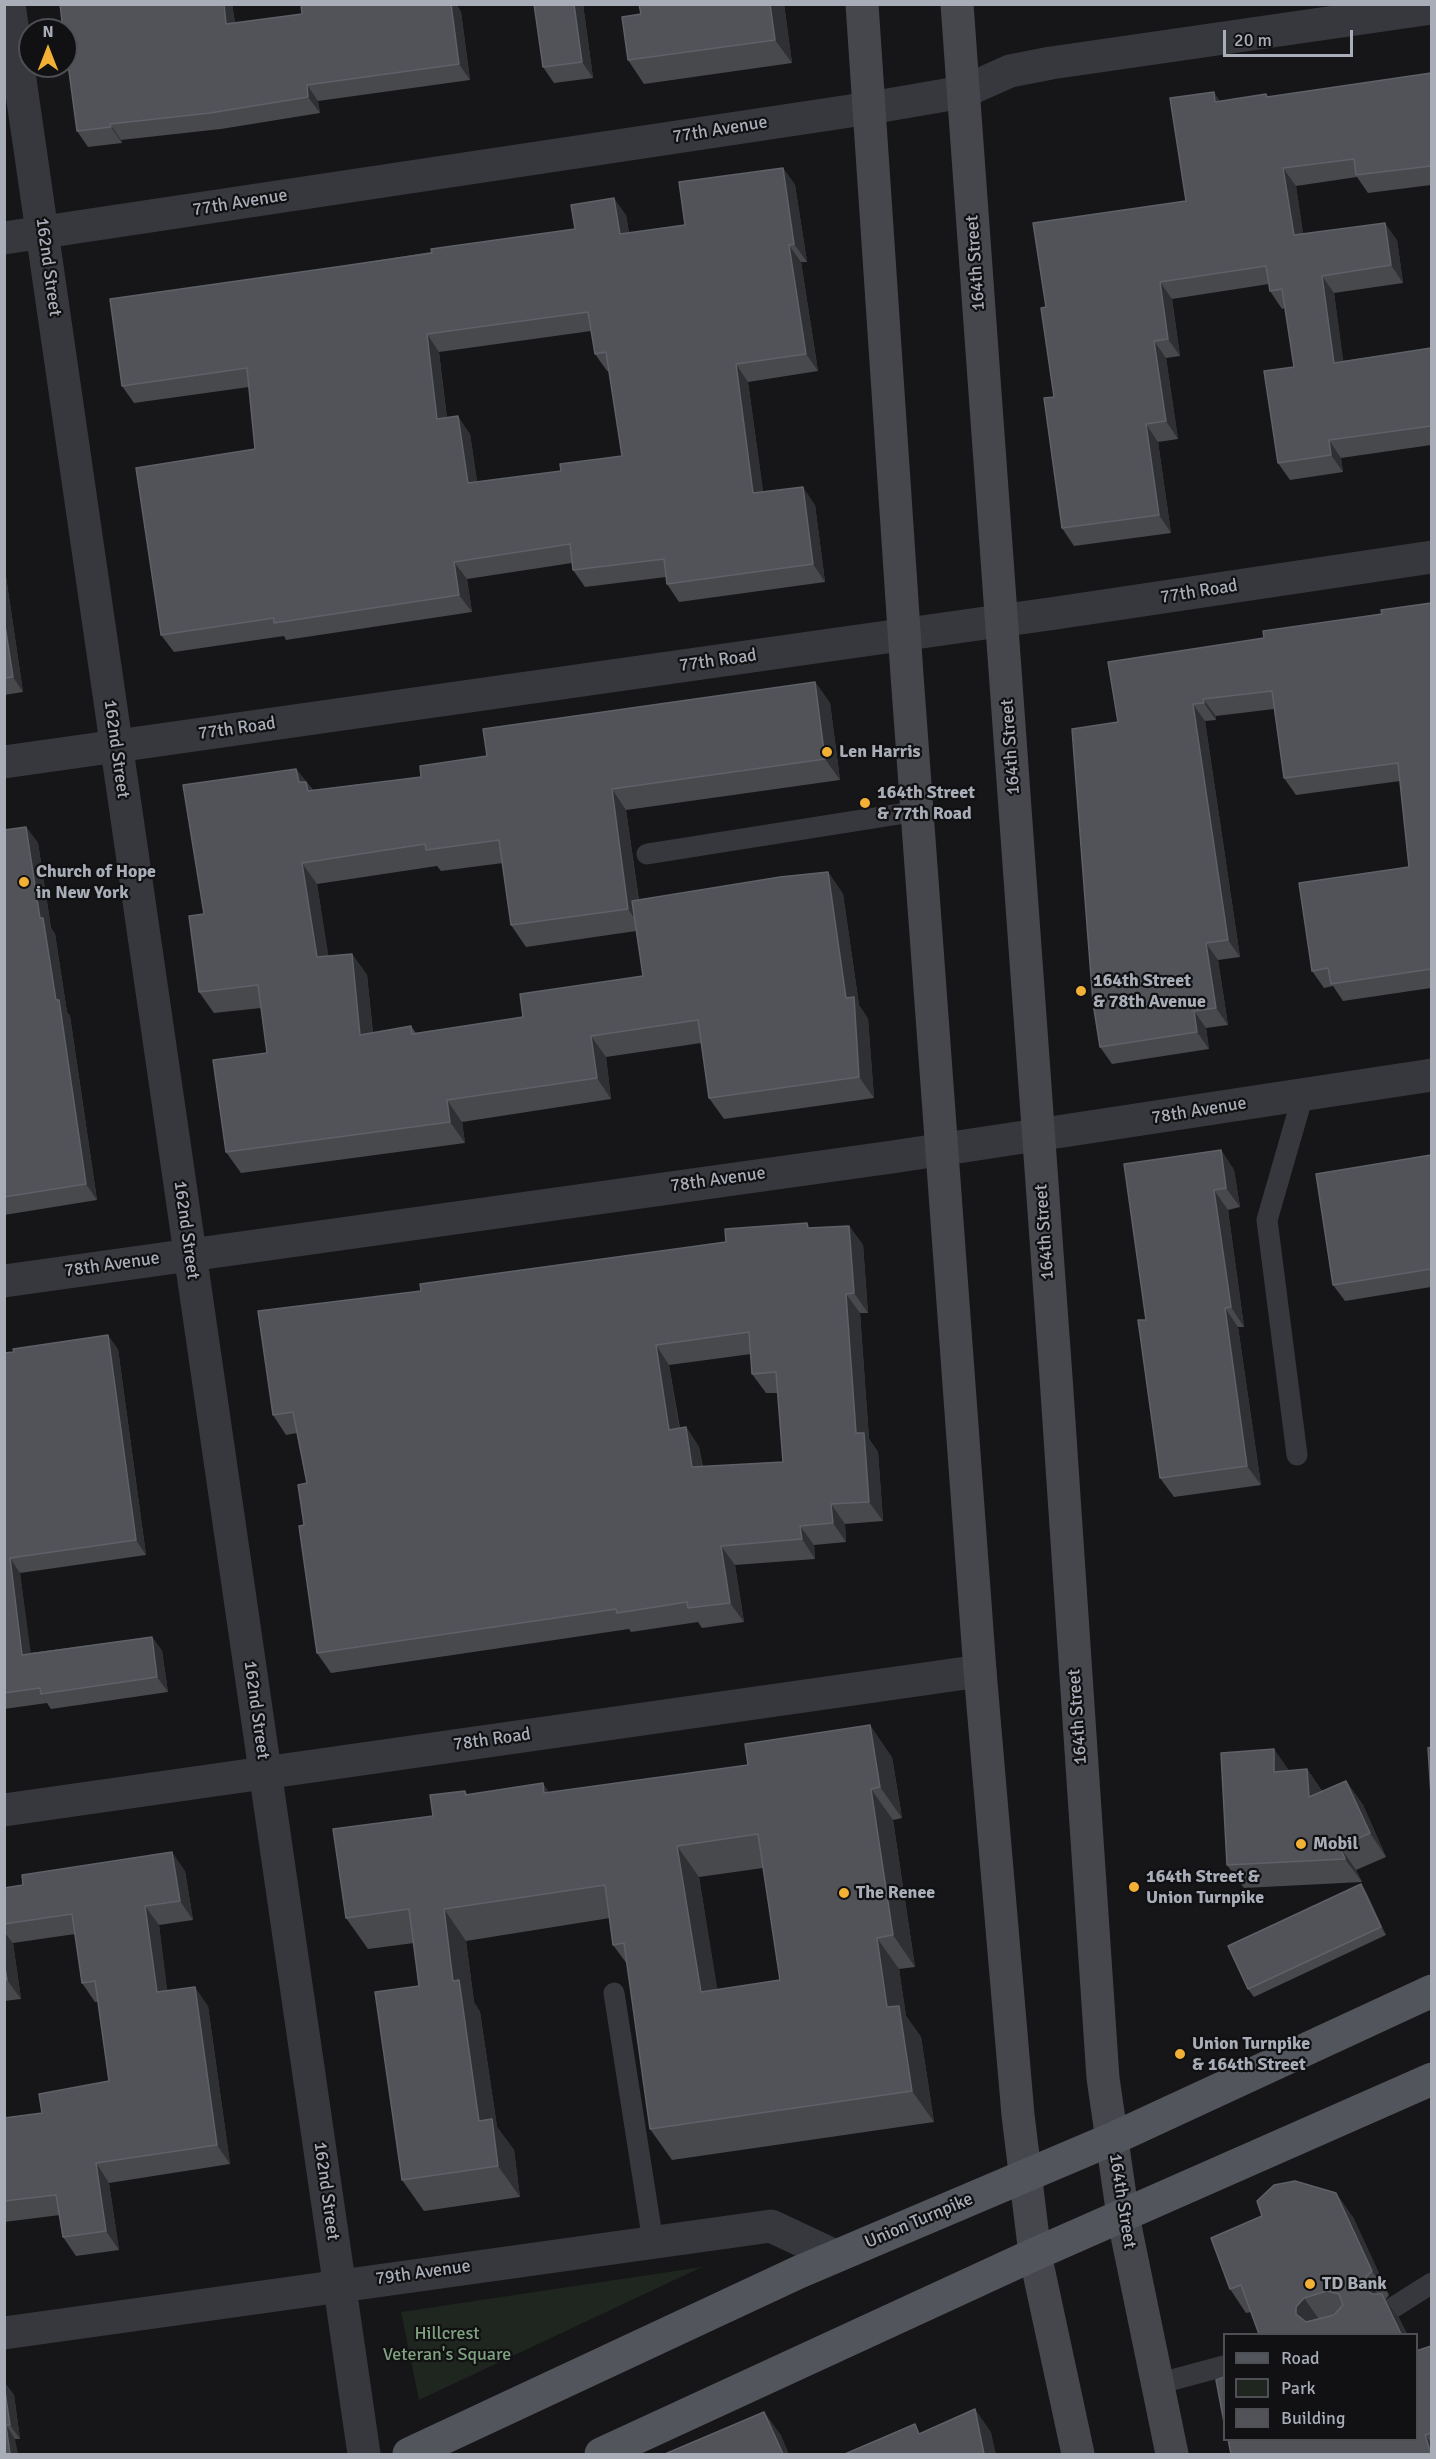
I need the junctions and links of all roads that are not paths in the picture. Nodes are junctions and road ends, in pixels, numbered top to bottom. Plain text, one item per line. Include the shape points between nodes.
1 (9, 4) edge
2 (862, 4) edge
3 (957, 4) edge
4 (1431, 8) edge
5 (963, 92) junction
6 (870, 108) junction
7 (43, 232) junction
8 (4, 238) edge
9 (1431, 557) edge
10 (1003, 620) junction
11 (904, 635) junction
12 (116, 745) junction
13 (4, 762) edge
14 (918, 812) junction
15 (647, 854) dead end
16 (1431, 1076) edge
17 (1303, 1095) junction
18 (1038, 1135) junction
19 (942, 1149) junction
20 (190, 1254) junction
21 (4, 1281) edge
22 (1297, 1455) dead end
23 (980, 1671) junction
24 (266, 1772) junction
25 (4, 1809) edge
26 (1431, 1991) edge
27 (614, 1993) dead end
28 (1431, 2079) edge
29 (1112, 2139) junction
30 (1024, 2177) junction
31 (1123, 2216) junction
32 (653, 2242) junction
33 (1035, 2254) junction
34 (835, 2256) junction
35 (1431, 2283) edge
36 (339, 2285) junction
37 (1394, 2307) dead end
38 (4, 2333) edge
39 (1223, 2366) edge
40 (1157, 2384) junction
41 (364, 2454) edge
42 (409, 2454) edge
43 (601, 2454) edge
44 (1078, 2454) edge
45 (1172, 2454) edge

1 - 7 street, 162nd Street
2 - 6 street
3 - 5 street, 164th Street
4 - 5 street, 77th Avenue via 1051,63 1010,71
5 - 6 street, 77th Avenue
5 - 10 street, 164th Street
6 - 7 street, 77th Avenue
6 - 11 street
7 - 8 street, 77th Avenue
7 - 12 street, 162nd Street
9 - 10 street, 77th Road
10 - 11 street, 77th Road
10 - 18 street, 164th Street
11 - 12 street, 77th Road
11 - 14 street
12 - 13 street, 77th Road
12 - 20 street, 162nd Street
14 - 15 lane
14 - 19 street
16 - 17 street, 78th Avenue
17 - 18 street, 78th Avenue
17 - 22 lane via 1268,1220
18 - 19 street, 78th Avenue
18 - 29 street, 164th Street via 1103,2078
19 - 20 street, 78th Avenue
19 - 23 street
20 - 21 street, 78th Avenue
20 - 24 street, 162nd Street
23 - 24 street, 78th Road
23 - 30 street
24 - 25 street, 78th Road
24 - 36 street, 162nd Street
26 - 29 main road, Union Turnpike
27 - 32 lane
28 - 31 main road
29 - 30 main road, Union Turnpike
29 - 31 street, 164th Street
30 - 33 street
30 - 34 main road, Union Turnpike
31 - 33 main road
31 - 40 street, 164th Street
32 - 34 street, 79th Avenue via 771,2226
32 - 36 street, 79th Avenue
33 - 43 main road
33 - 44 street
34 - 42 main road, Union Turnpike
35 - 37 lane
36 - 38 street, 79th Avenue
36 - 41 street, 162nd Street
39 - 40 lane
40 - 45 street, 164th Street

